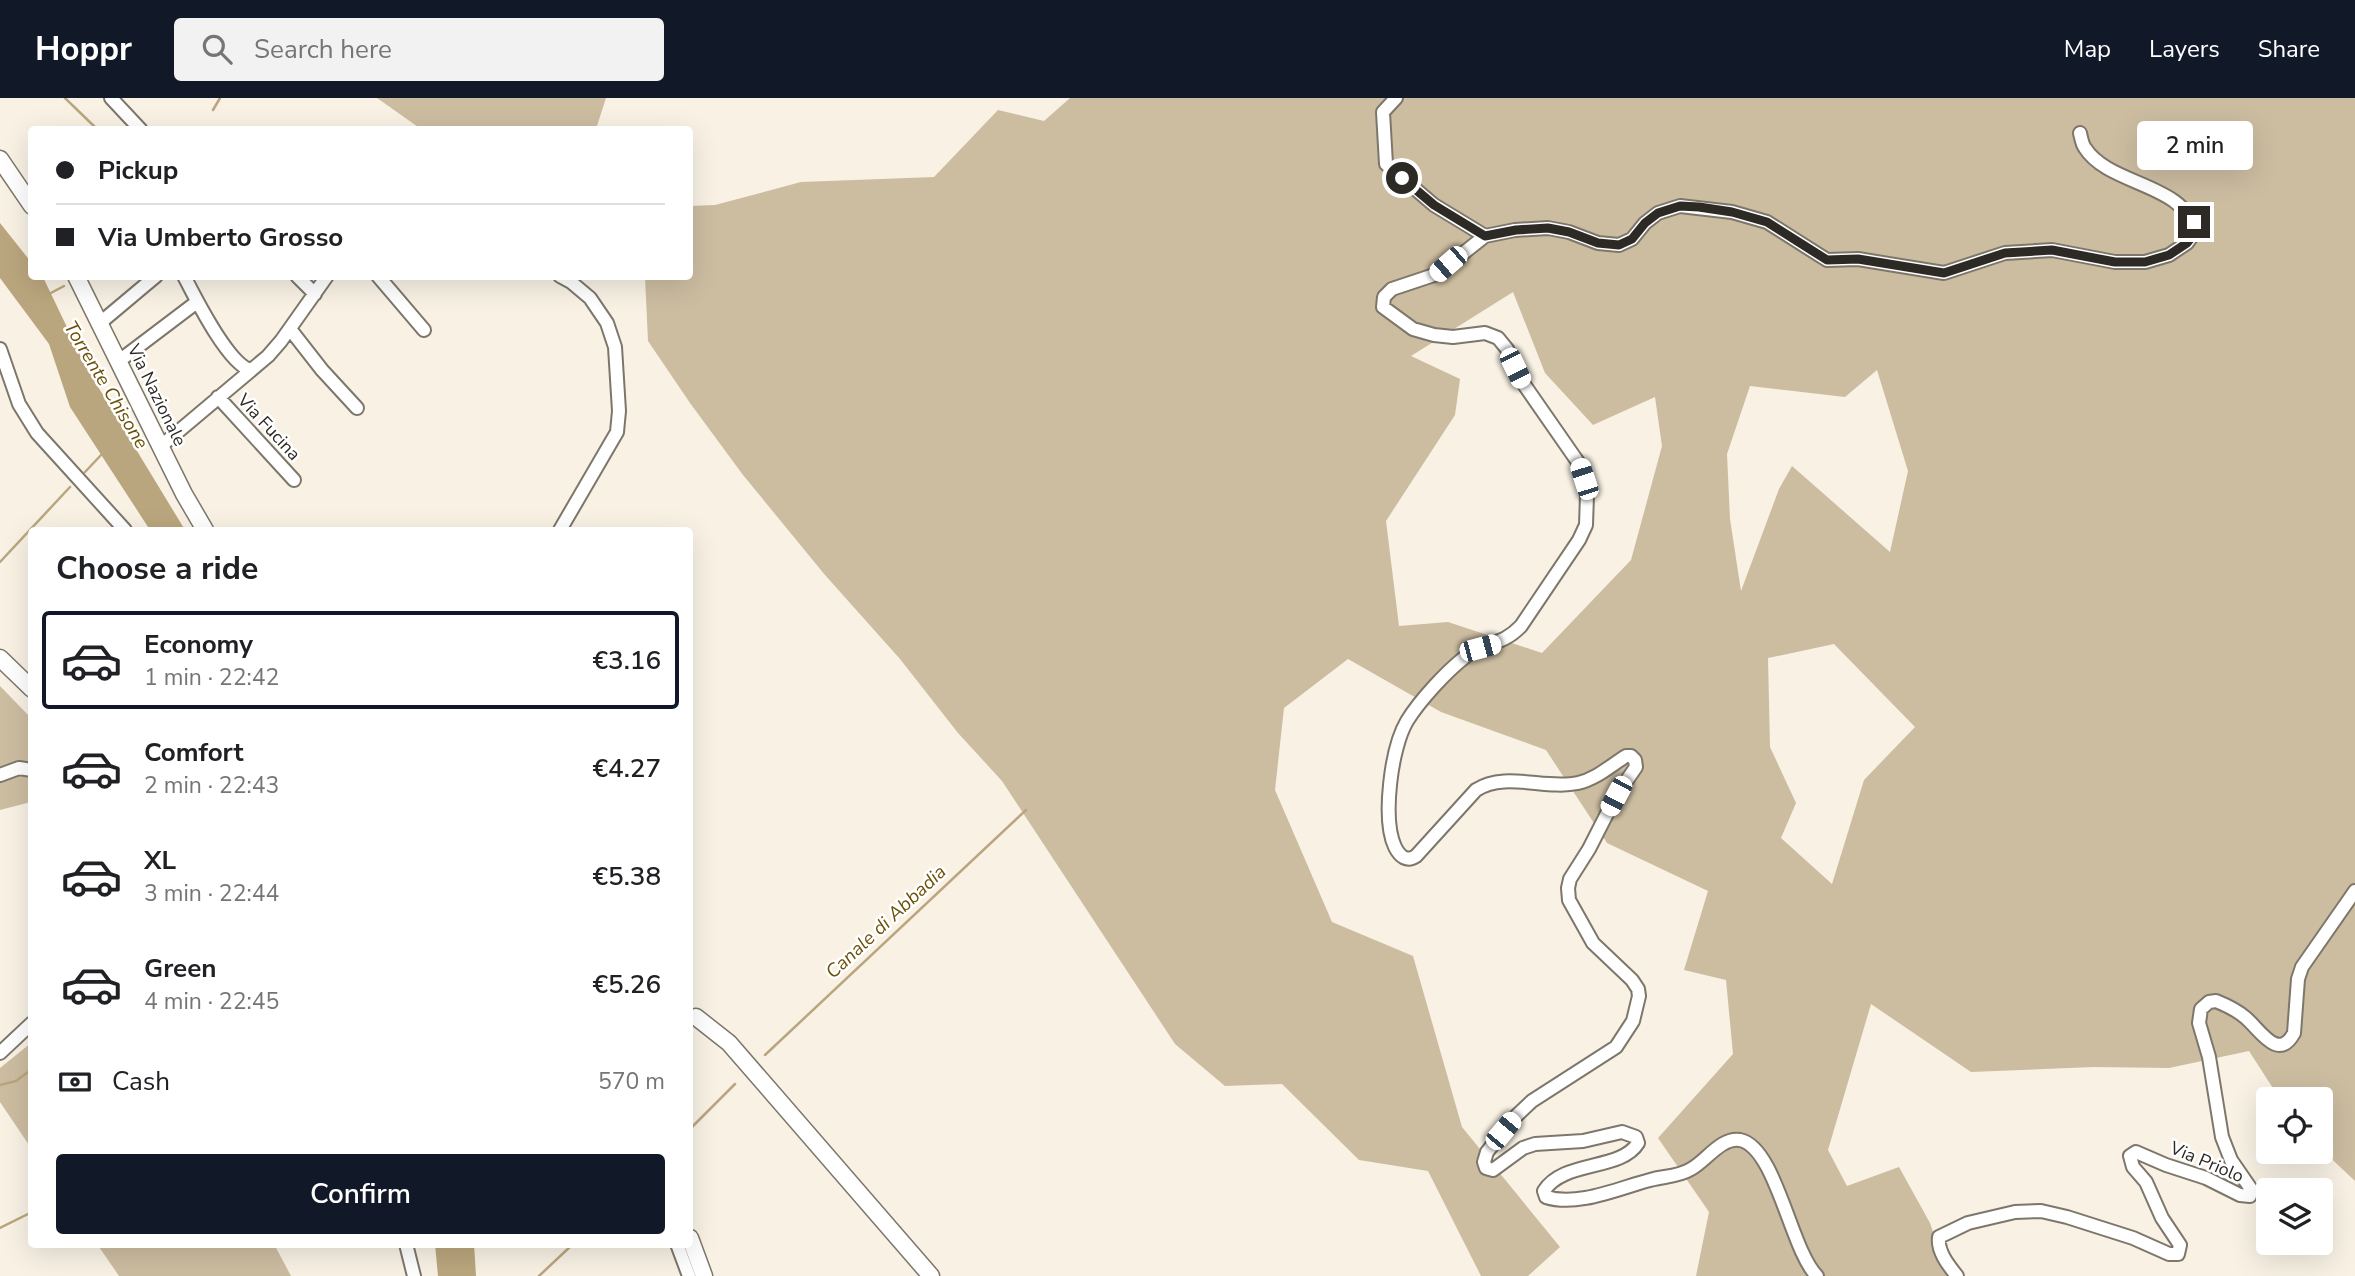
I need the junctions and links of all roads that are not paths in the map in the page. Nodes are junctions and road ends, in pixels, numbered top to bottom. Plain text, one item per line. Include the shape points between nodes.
1 (111, 98) edge
2 (1396, 98) edge
3 (137, 126) edge
4 (2080, 133) dead end
5 (0, 159) edge
6 (28, 200) edge
7 (1485, 236) junction
8 (78, 280) edge
9 (151, 280) edge
10 (186, 280) edge
11 (301, 280) edge
12 (324, 280) edge
13 (381, 280) edge
14 (567, 280) edge
15 (315, 294) junction
16 (199, 305) junction
17 (100, 323) junction
18 (290, 329) junction
19 (424, 330) dead end
20 (0, 349) edge
21 (119, 361) junction
22 (250, 370) junction
23 (218, 397) junction
24 (357, 408) dead end
25 (161, 446) junction
26 (294, 480) dead end
27 (122, 527) edge
28 (203, 527) edge
29 (562, 527) edge
30 (0, 658) edge
31 (28, 685) edge
32 (28, 769) edge
33 (0, 775) edge
34 (2355, 891) edge
35 (693, 1016) edge
36 (28, 1027) edge
37 (0, 1053) edge
38 (693, 1246) edge
39 (407, 1248) edge
40 (678, 1248) edge
41 (414, 1276) edge
42 (689, 1276) edge
43 (704, 1276) edge
44 (931, 1276) edge
45 (1817, 1276) edge
46 (1957, 1276) edge

1 - 3 street
2 - 7 street via 1384,112 1387,164 1434,205
4 - 7 street via 2085,149 2104,166 2183,208 2196,232 2187,243 2169,255 2145,262 2115,262 2052,250 2005,253 1944,273 1858,259 1827,260 1767,222 1699,207 1680,206 1658,213 1632,239 1619,245 1548,228
5 - 6 main road
7 - 45 street via 1437,274 1392,289 1384,297 1383,307 1413,329 1434,335 1485,333 1498,338 1522,383 1580,465 1587,495 1586,525 1516,631 1466,655 1406,723 1387,802 1393,843 1404,858 1416,856 1486,783 1579,783 1631,756 1636,767 1568,888 1569,900 1593,943 1632,981 1639,996 1633,1021 1616,1047 1532,1101 1488,1152 1486,1168 1493,1170 1535,1144 1583,1141 1622,1132 1636,1137 1638,1143 1629,1152 1574,1170 1544,1191 1554,1200 1569,1199 1674,1176 1700,1164 1727,1142 1741,1140 1754,1147 1769,1172 1800,1250
8 - 17 main road, Via Nazionale
9 - 17 street
10 - 16 street
11 - 15 street
12 - 15 street, Via Fucina
13 - 19 street
14 - 29 street via 590,298 607,323 615,347 620,411 617,432
15 - 18 street, Via Fucina
16 - 21 street via 192,305
16 - 22 street via 219,339
17 - 21 main road, Via Nazionale
18 - 22 street, Via Fucina
18 - 24 street
20 - 27 street via 19,404 37,433
21 - 25 main road, Via Nazionale
22 - 23 street, Via Fucina
23 - 25 street, Via Fucina
23 - 26 street, Via Fucina
25 - 28 main road, Via Nazionale
30 - 31 main road
32 - 33 street
34 - 46 street, Via Priolo via 2302,967 2290,1040 2270,1042 2245,1017 2216,1001 2201,1009 2199,1023 2222,1137 2251,1189 2250,1196 2134,1152 2130,1161 2180,1245 2176,1255 2067,1217 2015,1212 1968,1223 1940,1237 1943,1256
35 - 44 main road via 729,1043
36 - 37 street
38 - 43 main road
39 - 41 street
40 - 42 street

